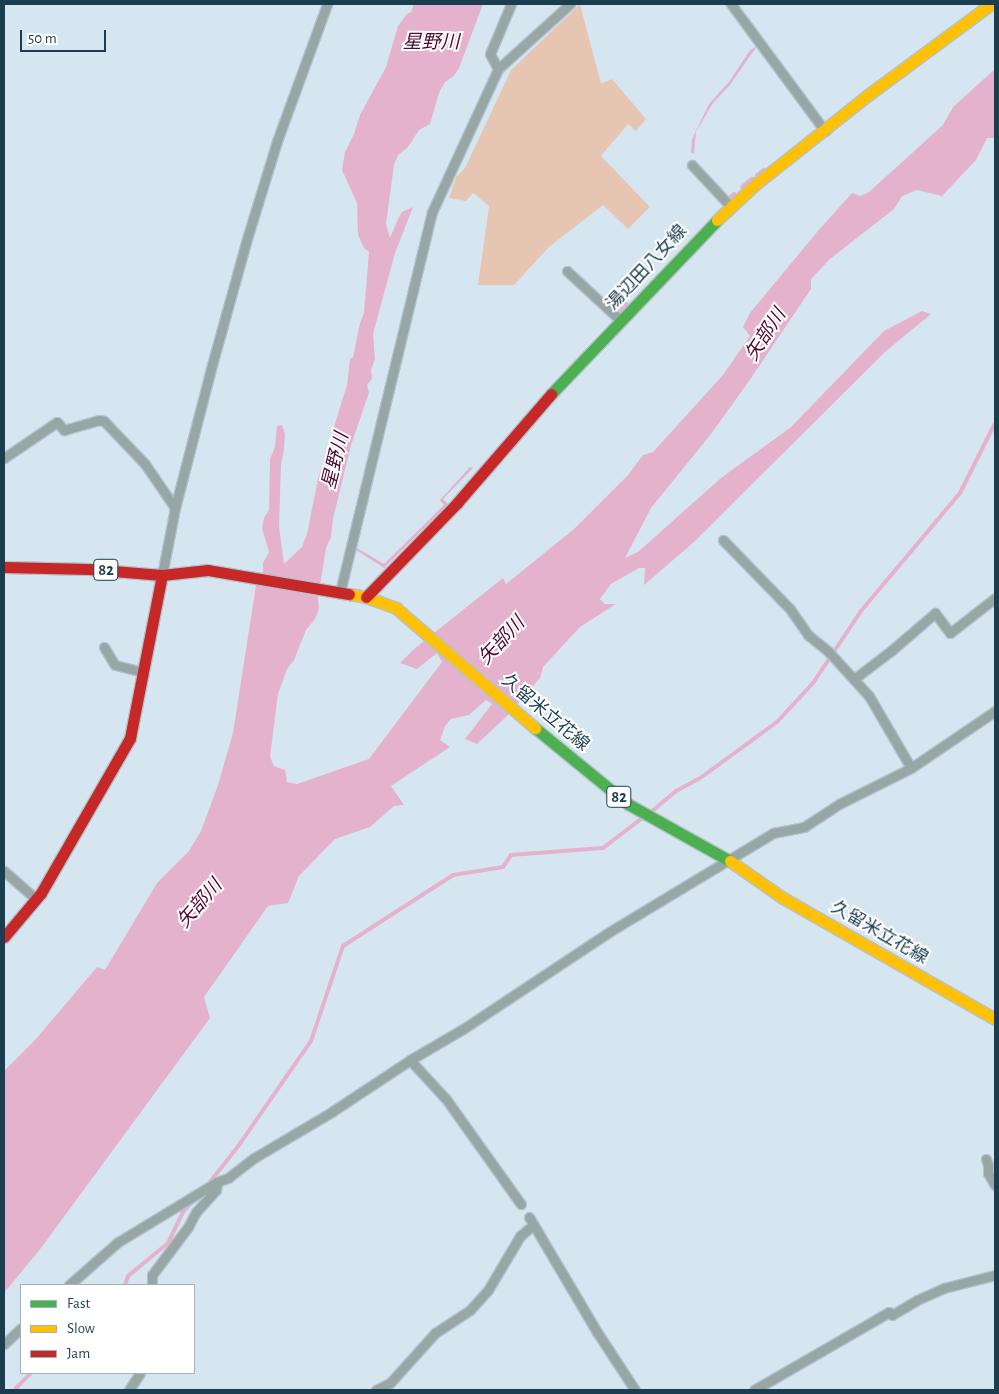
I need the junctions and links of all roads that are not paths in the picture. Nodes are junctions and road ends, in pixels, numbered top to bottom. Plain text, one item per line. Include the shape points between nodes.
1 (327, 4) edge
2 (511, 4) edge
3 (570, 4) edge
4 (731, 4) edge
5 (991, 4) edge
6 (498, 69) junction
7 (826, 131) junction
8 (692, 164) dead end
9 (731, 207) junction
10 (567, 271) dead end
11 (621, 322) junction
12 (4, 458) edge
13 (175, 508) junction
14 (723, 540) dead end
15 (4, 567) edge
16 (162, 575) junction
17 (336, 592) junction
18 (366, 597) junction
19 (995, 598) edge
20 (104, 647) dead end
21 (144, 672) junction
22 (854, 679) junction
23 (995, 711) edge
24 (911, 768) junction
25 (728, 859) junction
26 (4, 871) edge
27 (36, 899) junction
28 (4, 937) edge
29 (995, 1019) edge
30 (410, 1060) junction
31 (986, 1159) dead end
32 (217, 1182) junction
33 (995, 1186) edge
34 (521, 1204) dead end
35 (995, 1275) edge
36 (70, 1284) edge
37 (152, 1284) edge
38 (20, 1329) edge
39 (4, 1344) edge
40 (139, 1374) edge
41 (129, 1390) edge
42 (376, 1390) edge
43 (635, 1390) edge
44 (754, 1390) edge

1 - 13 street via 277,141 246,242
2 - 6 street via 490,54
3 - 6 street
4 - 7 street
5 - 7 main road, 湯辺田八女線 via 868,95
6 - 17 street via 432,212
7 - 9 main road, 湯辺田八女線
8 - 9 street
9 - 11 main road, 湯辺田八女線
10 - 11 street
11 - 18 main road, 湯辺田八女線 via 532,414 457,503
12 - 13 street via 58,422 64,430 104,421 146,464
13 - 16 street
14 - 22 street via 790,609 808,635
15 - 16 main road, 久留米立花線 / 82
16 - 17 main road, 久留米立花線 / 82 via 208,570
16 - 21 main road
17 - 18 main road, 久留米立花線 / 82
18 - 25 main road, 久留米立花線 / 82 via 396,608 628,804
19 - 22 street via 950,633 935,612
20 - 21 street via 115,665
21 - 27 main road via 130,738
22 - 24 street via 869,696
23 - 24 street
24 - 25 street via 839,804 804,827 773,833
25 - 29 main road, 久留米立花線 / 82 via 783,898
25 - 30 street via 507,998 464,1029
26 - 27 street
27 - 28 main road
30 - 32 street
30 - 34 street via 446,1099
31 - 33 street via 988,1173
32 - 36 street via 118,1242
32 - 37 street via 216,1190 196,1212 152,1275
35 - 44 street via 944,1288 892,1315 889,1312
38 - 39 street
40 - 41 street
42 - 43 street via 390,1383 435,1333 470,1310 488,1290 531,1221

